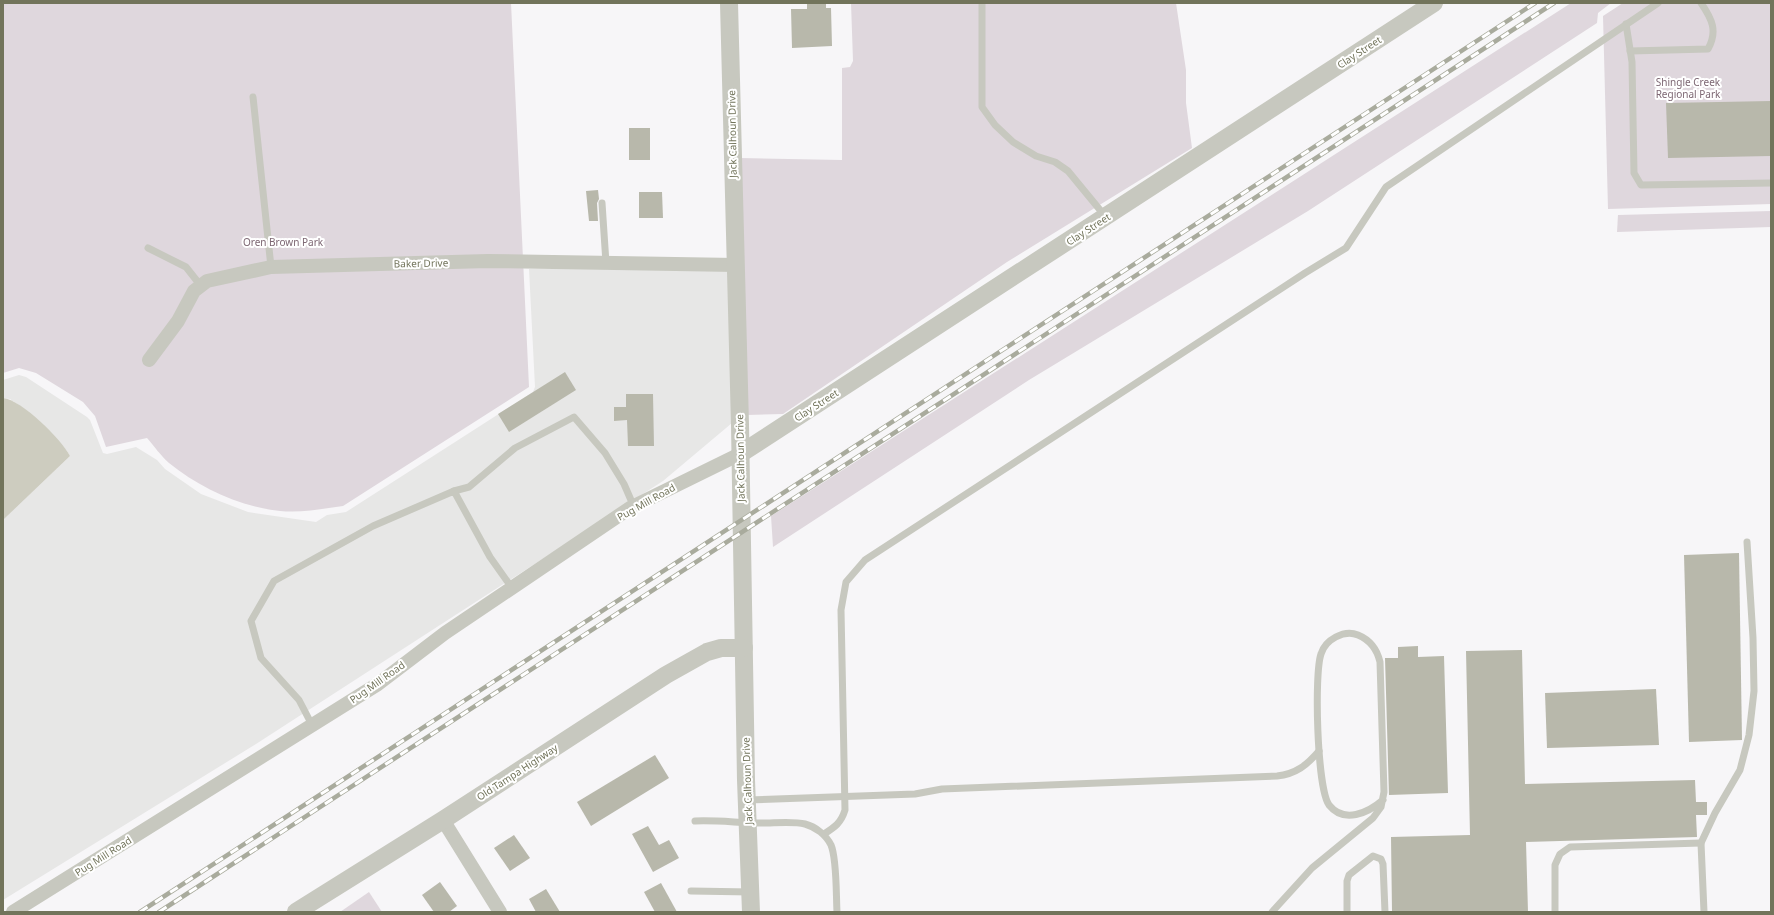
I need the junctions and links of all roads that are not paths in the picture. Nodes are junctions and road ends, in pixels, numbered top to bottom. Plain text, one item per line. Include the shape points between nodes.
1 (729, 3) edge
2 (982, 3) edge
3 (1434, 3) edge
4 (1658, 3) edge
5 (1701, 3) edge
6 (1626, 24) junction
7 (1630, 51) junction
8 (253, 97) dead end
9 (1771, 183) edge
10 (602, 203) dead end
11 (1106, 217) junction
12 (148, 248) dead end
13 (606, 263) junction
14 (736, 265) junction
15 (272, 267) junction
16 (201, 286) junction
17 (149, 360) dead end
18 (740, 454) junction
19 (454, 492) junction
20 (634, 506) junction
21 (1747, 542) dead end
22 (512, 588) junction
23 (744, 648) junction
24 (312, 725) junction
25 (1318, 751) junction
26 (844, 796) junction
27 (747, 800) junction
28 (1382, 800) junction
29 (443, 820) junction
30 (695, 821) dead end
31 (748, 823) junction
32 (824, 834) junction
33 (1701, 843) junction
34 (691, 892) dead end
35 (751, 892) junction
36 (13, 912) edge
37 (296, 912) edge
38 (500, 912) edge
39 (751, 912) edge
40 (837, 912) edge
41 (1272, 912) edge
42 (1347, 912) edge
43 (1385, 912) edge
44 (1555, 912) edge
45 (1704, 912) edge

1 - 14 street, Jack Calhoun Drive
2 - 11 lane via 982,107 995,125 1013,142 1068,171
3 - 11 street, Clay Street
4 - 6 lane
5 - 7 lane via 1713,24 1713,40 1708,49
6 - 7 lane
6 - 26 lane via 1386,186 1346,248 865,560 846,582 841,610
7 - 9 lane via 1634,173 1641,185
8 - 15 lane
10 - 13 lane
11 - 18 street, Clay Street
12 - 16 lane via 186,267
13 - 14 street, Baker Drive
13 - 15 street, Baker Drive via 488,261
14 - 18 street, Jack Calhoun Drive
15 - 16 street, Baker Drive via 207,281
16 - 17 street, Baker Drive via 194,291 178,321
18 - 20 street, Pug Mill Road
18 - 23 street, Jack Calhoun Drive
19 - 20 lane via 468,487 515,448 574,417 605,453
19 - 22 lane via 490,557
19 - 24 lane via 373,526 274,581 251,621 261,658 299,700
20 - 22 street, Pug Mill Road
21 - 33 lane via 1754,690 1749,735 1740,770 1714,813
22 - 24 street, Pug Mill Road via 445,633 378,684
23 - 27 street, Jack Calhoun Drive
23 - 29 street, Old Tampa Highway via 721,648 707,652 666,675
24 - 36 street, Pug Mill Road
25 - 26 lane via 1299,770 1283,776 942,789 916,794
25 - 28 lane via 1326,797 1334,810 1344,814 1359,814 1373,809
25 - 28 lane via 1318,669 1321,652 1330,640 1341,634 1357,634 1377,651 1380,662 1384,792
26 - 27 lane
26 - 32 lane via 845,810 842,819 838,826
27 - 31 street, Jack Calhoun Drive
28 - 41 lane via 1381,807 1373,818 1312,868
29 - 37 street, Old Tampa Highway
29 - 38 street
30 - 31 lane
31 - 32 lane via 805,824
31 - 35 street, Jack Calhoun Drive
32 - 40 lane via 831,845 833,855
33 - 44 lane via 1570,847 1560,854 1555,865
33 - 45 lane
34 - 35 lane
35 - 39 street, Jack Calhoun Drive
42 - 43 lane via 1348,875 1373,856 1381,859 1383,864

